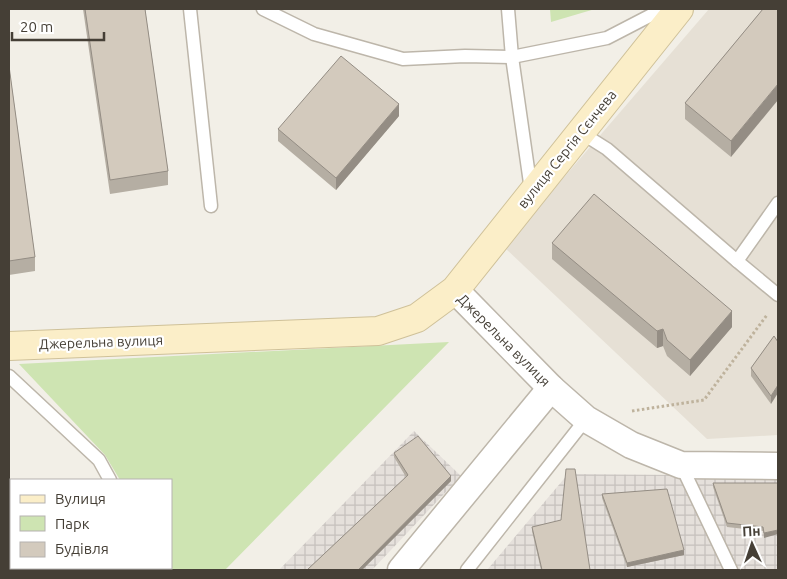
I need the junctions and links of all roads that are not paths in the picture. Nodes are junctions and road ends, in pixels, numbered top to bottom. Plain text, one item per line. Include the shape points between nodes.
1 (190, 9) edge
2 (263, 9) edge
3 (508, 9) edge
4 (663, 9) edge
5 (679, 9) edge
6 (512, 57) junction
7 (580, 132) junction
8 (532, 193) junction
9 (778, 203) edge
10 (211, 206) dead end
11 (737, 261) junction
12 (455, 290) junction
13 (778, 295) edge
14 (9, 346) edge
15 (9, 376) edge
16 (551, 388) junction
17 (586, 419) junction
18 (681, 464) junction
19 (778, 466) edge
20 (110, 479) edge
21 (401, 570) edge
22 (467, 570) edge
23 (731, 570) edge

1 - 10 lane
2 - 6 lane via 314,34 403,59
3 - 6 lane
4 - 6 lane via 607,38
5 - 7 street, вулиця Сергія Сєнчева
6 - 8 lane
7 - 8 street, вулиця Сергія Сєнчева
7 - 11 lane via 607,149
8 - 12 street, вулиця Сергія Сєнчева
9 - 11 lane
11 - 13 lane
12 - 14 street, Джерельна вулиця via 417,318 378,330
12 - 16 street, Джерельна вулиця
15 - 20 lane via 100,460
16 - 17 street, Джерельна вулиця
16 - 21 street
17 - 18 street, Джерельна вулиця via 631,445
17 - 22 lane
18 - 19 street, Джерельна вулиця
18 - 23 lane

